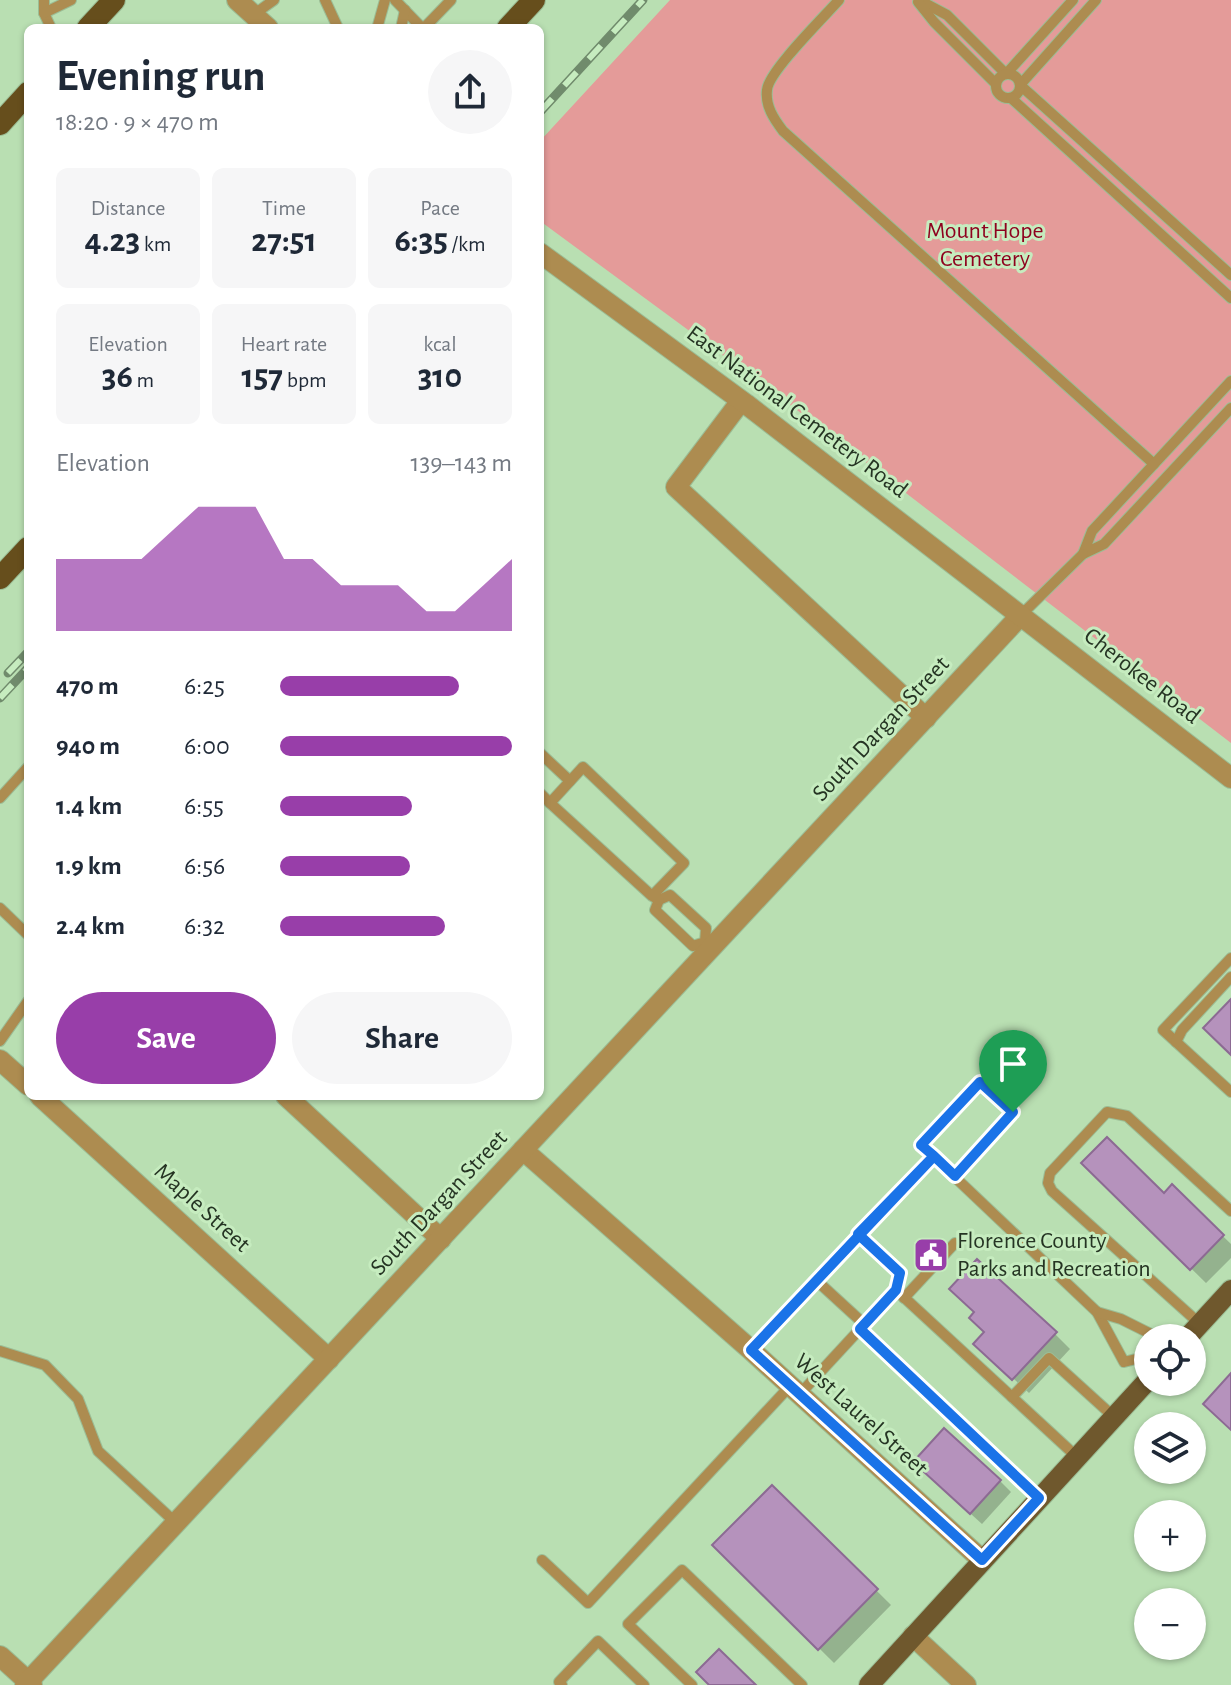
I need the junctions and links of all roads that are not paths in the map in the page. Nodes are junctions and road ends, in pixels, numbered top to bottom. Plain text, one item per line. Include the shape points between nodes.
1 (44, 0) edge
2 (71, 0) edge
3 (114, 0) edge
4 (237, 0) edge
5 (274, 0) edge
6 (325, 0) edge
7 (385, 0) edge
8 (395, 0) edge
9 (451, 0) edge
10 (534, 0) edge
11 (839, 0) edge
12 (918, 0) edge
13 (1073, 0) edge
14 (1096, 0) edge
15 (405, 10) junction
16 (44, 13) junction
17 (261, 21) edge
18 (49, 24) edge
19 (92, 24) edge
20 (336, 24) edge
21 (378, 24) edge
22 (402, 24) edge
23 (419, 24) edge
24 (427, 24) edge
25 (512, 24) edge
26 (1006, 74) junction
27 (996, 84) junction
28 (1020, 85) junction
29 (24, 97) edge
30 (1011, 98) junction
31 (0, 124) edge
32 (544, 256) edge
33 (1231, 275) edge
34 (1231, 298) edge
35 (1231, 381) edge
36 (741, 401) junction
37 (1231, 408) edge
38 (1154, 464) junction
39 (24, 552) edge
40 (1083, 554) junction
41 (0, 578) edge
42 (1021, 615) junction
43 (926, 718) junction
44 (544, 757) edge
45 (24, 771) edge
46 (1231, 778) edge
47 (570, 781) junction
48 (544, 797) edge
49 (0, 798) edge
50 (550, 803) junction
51 (656, 898) junction
52 (0, 908) edge
53 (24, 931) edge
54 (708, 945) junction
55 (1231, 958) edge
56 (1231, 977) edge
57 (24, 1007) edge
58 (0, 1041) edge
59 (1176, 1042) junction
60 (0, 1060) edge
61 (24, 1081) edge
62 (1231, 1092) edge
63 (44, 1100) edge
64 (290, 1100) edge
65 (523, 1150) junction
66 (934, 1156) junction
67 (955, 1176) junction
68 (1231, 1211) edge
69 (858, 1234) junction
70 (441, 1239) junction
71 (955, 1243) dead end
72 (816, 1280) junction
73 (1231, 1290) edge
74 (900, 1294) junction
75 (1097, 1312) junction
76 (1186, 1324) edge
77 (1199, 1324) edge
78 (1134, 1326) edge
79 (862, 1327) junction
80 (751, 1350) junction
81 (0, 1351) edge
82 (329, 1359) junction
83 (1134, 1359) edge
84 (794, 1391) junction
85 (1134, 1395) edge
86 (1012, 1397) junction
87 (1114, 1417) junction
88 (1077, 1457) junction
89 (1039, 1498) junction
90 (176, 1523) junction
91 (542, 1560) dead end
92 (982, 1560) junction
93 (913, 1636) junction
94 (0, 1656) edge
95 (29, 1684) edge
96 (562, 1685) edge
97 (644, 1685) edge
98 (692, 1685) edge
99 (802, 1685) edge
100 (869, 1685) edge
101 (966, 1685) edge

1 - 16 lane
2 - 16 lane
3 - 19 highway
4 - 17 street
5 - 17 lane
6 - 20 lane
7 - 21 lane
8 - 15 lane
9 - 24 lane
10 - 25 highway
11 - 38 lane via 773,75 766,91 774,119
12 - 26 lane via 947,15
12 - 27 lane
13 - 26 lane
14 - 28 lane
15 - 22 lane
15 - 23 lane
16 - 18 lane
26 - 27 lane
26 - 28 lane
27 - 30 lane via 998,92
28 - 30 lane
28 - 33 lane
29 - 31 highway
30 - 34 lane
32 - 36 street, East National Cemetery Road
35 - 38 lane
36 - 42 street, East National Cemetery Road
36 - 43 street via 676,487
37 - 40 lane via 1104,544
38 - 40 lane via 1092,531
39 - 41 highway
40 - 42 lane
42 - 43 street, South Dargan Street
42 - 46 street, Cherokee Road
43 - 54 street, South Dargan Street
44 - 47 lane
45 - 49 lane
47 - 50 lane
47 - 51 lane via 583,767 684,863
48 - 50 lane
50 - 51 lane
51 - 54 lane via 655,910 693,946
51 - 54 lane via 670,895 679,903 706,928
52 - 53 lane
54 - 65 street, South Dargan Street
55 - 59 lane via 1163,1030
56 - 59 lane
57 - 58 lane
59 - 62 lane
60 - 61 street
63 - 82 street, Maple Street
64 - 70 street
65 - 70 street, South Dargan Street
65 - 80 street, West Laurel Street
66 - 67 lane
66 - 67 lane via 921,1145 980,1082 1013,1112
66 - 69 lane
67 - 75 lane
68 - 76 lane via 1118,1113 1107,1112 1050,1173 1052,1191
69 - 72 lane
69 - 74 lane via 900,1273
70 - 82 street, South Dargan Street
71 - 74 lane
72 - 79 lane
72 - 80 lane
73 - 77 main road
74 - 79 lane
74 - 86 lane
75 - 78 lane
75 - 83 lane via 1124,1362
79 - 84 lane
79 - 89 lane
80 - 84 street, West Laurel Street
81 - 90 lane via 45,1365 78,1399 98,1451
82 - 90 street, South Dargan Street
84 - 91 lane via 588,1603
84 - 92 street, West Laurel Street
85 - 87 main road
86 - 87 lane via 1049,1358
86 - 88 lane
87 - 88 main road
88 - 89 main road
89 - 92 main road
90 - 95 street, South Dargan Street
92 - 93 main road
93 - 100 main road
93 - 101 street
94 - 95 street
96 - 97 lane via 559,1682 598,1641
98 - 99 lane via 628,1624 682,1570

